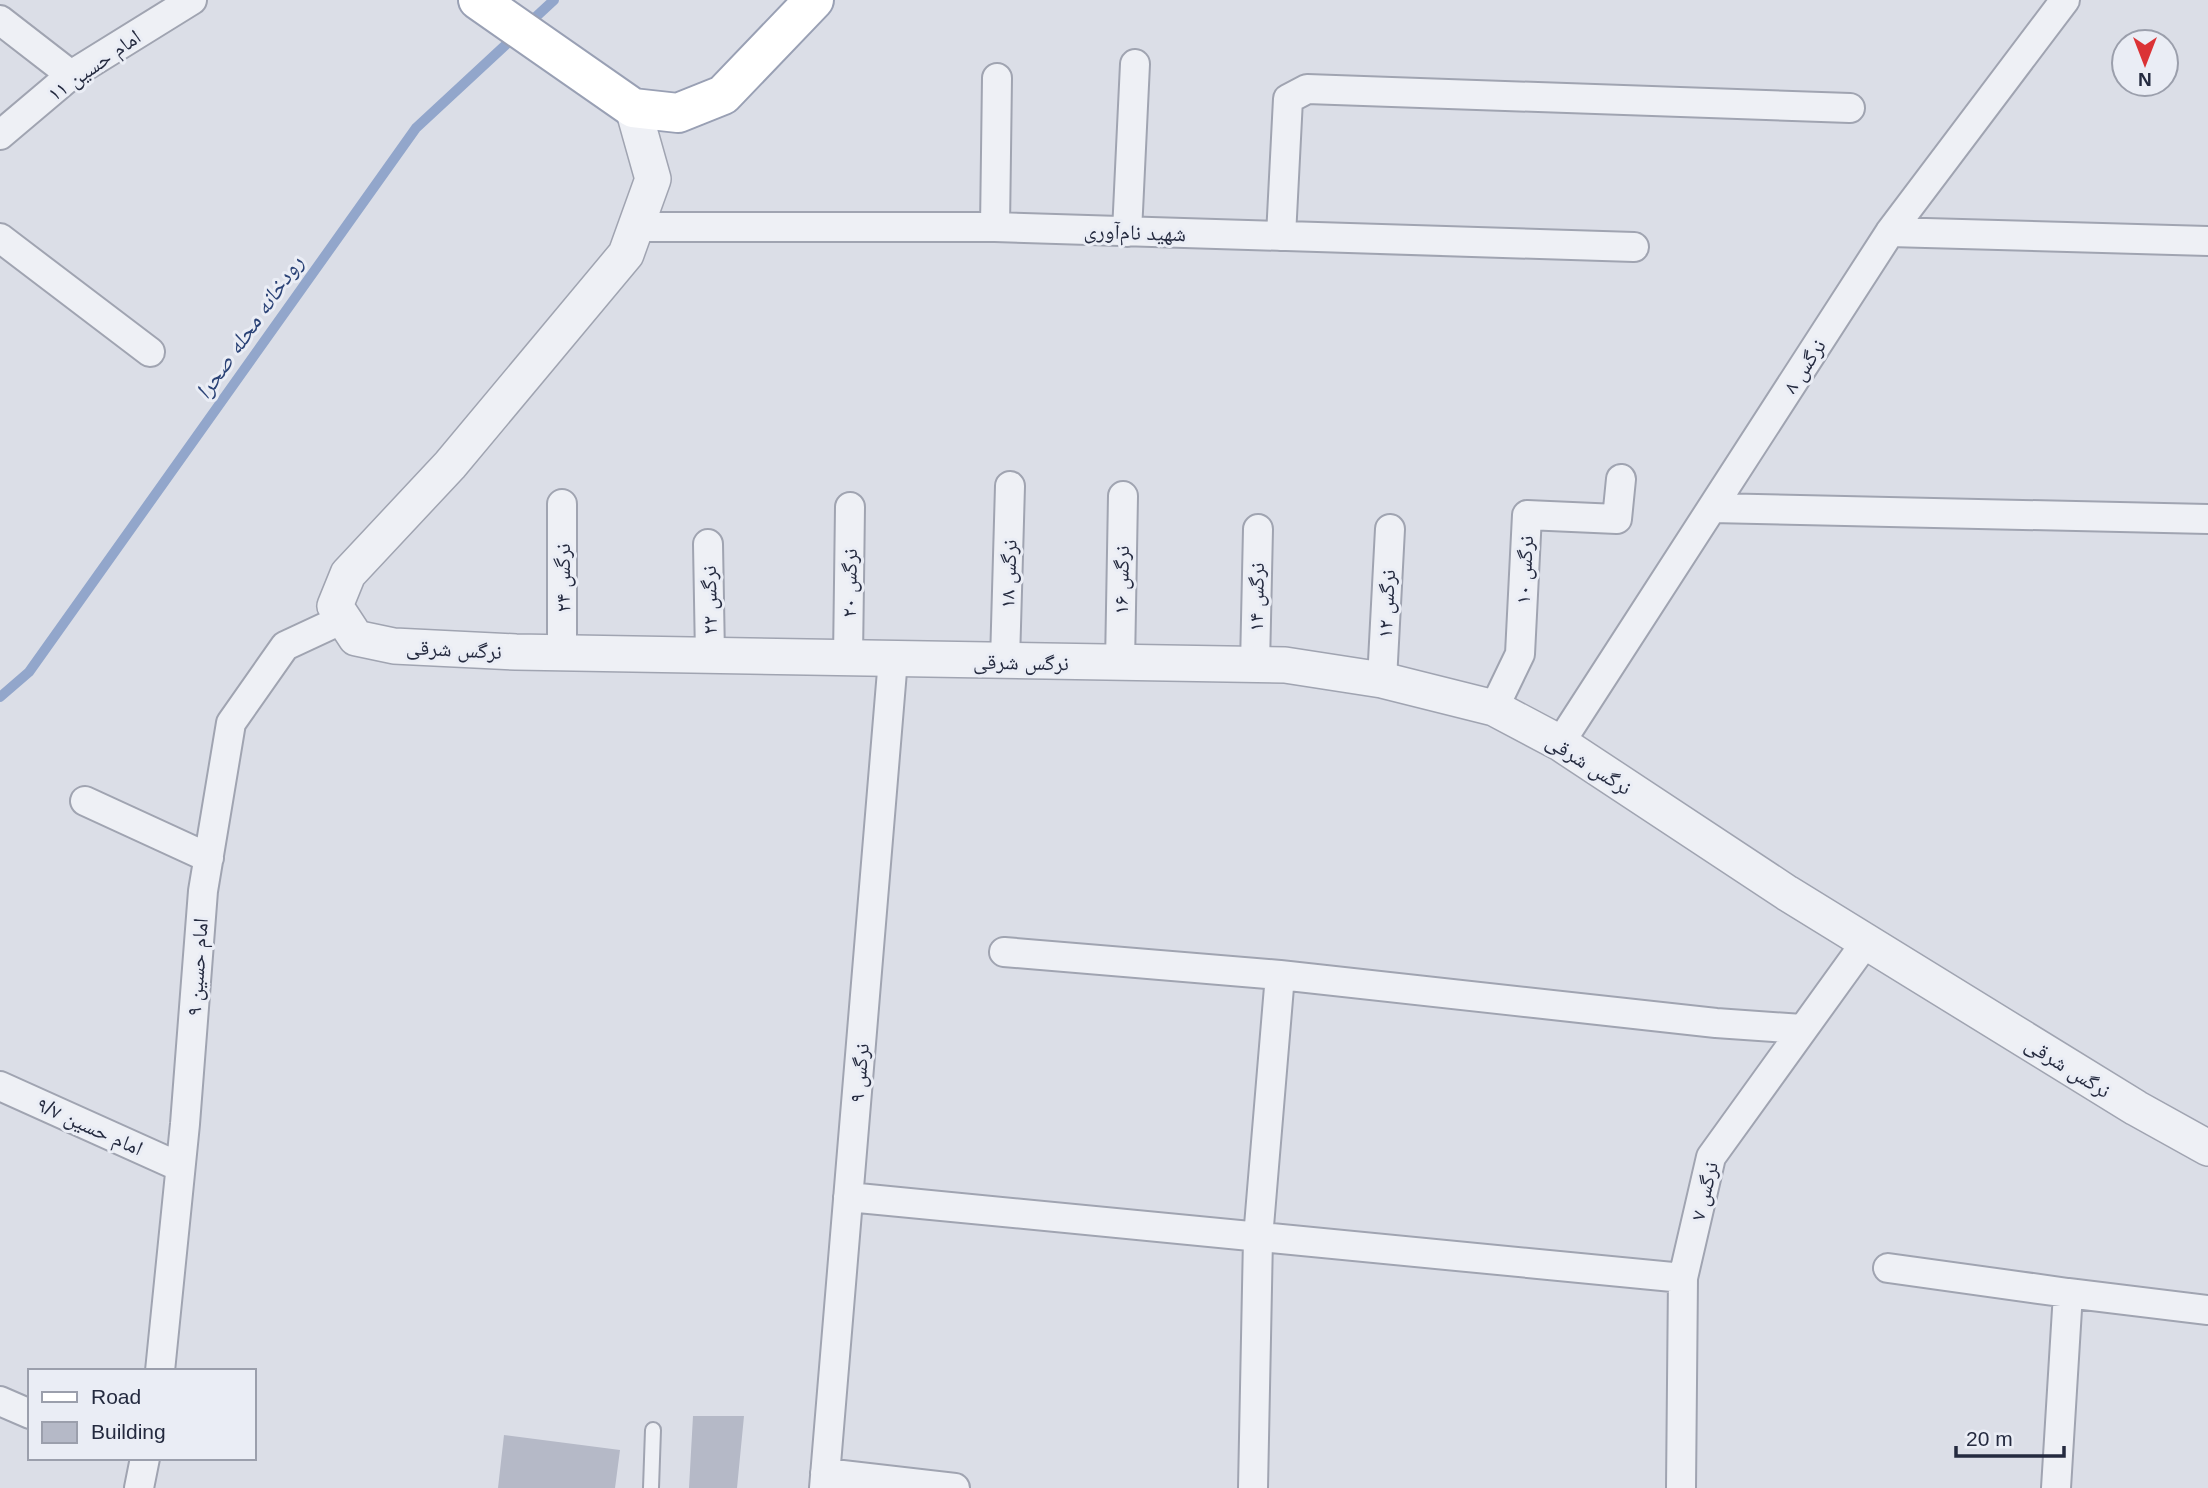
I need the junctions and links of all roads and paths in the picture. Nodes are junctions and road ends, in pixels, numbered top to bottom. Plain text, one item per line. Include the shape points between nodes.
1 (192, 0) edge
2 (478, 0) edge
3 (814, 0) edge
4 (2065, 0) edge
5 (0, 20) edge
6 (1135, 64) dead end
7 (71, 75) junction
8 (997, 78) dead end
9 (633, 108) junction
10 (1850, 108) dead end
11 (0, 135) edge
12 (636, 227) junction
13 (995, 228) junction
14 (1127, 232) junction
15 (1890, 232) junction
16 (1281, 236) junction
17 (0, 238) edge
18 (2208, 241) edge
19 (1634, 247) dead end
20 (149, 352) dead end
21 (1621, 479) dead end
22 (1010, 486) dead end
23 (1123, 496) dead end
24 (562, 503) dead end
25 (850, 507) dead end
26 (1712, 508) junction
27 (2208, 519) edge
28 (1258, 529) dead end
29 (1390, 529) dead end
30 (708, 544) dead end
31 (343, 619) junction
32 (562, 653) junction
33 (710, 656) junction
34 (848, 658) junction
35 (893, 659) junction
36 (1005, 661) junction
37 (1120, 664) junction
38 (1255, 665) junction
39 (1382, 680) junction
40 (1494, 708) junction
41 (1560, 743) junction
42 (85, 801) dead end
43 (209, 858) junction
44 (1866, 942) junction
45 (1004, 952) dead end
46 (1280, 975) junction
47 (1802, 1029) junction
48 (0, 1086) edge
49 (2208, 1148) edge
50 (180, 1167) junction
51 (848, 1197) junction
52 (1258, 1238) junction
53 (1888, 1268) dead end
54 (1683, 1278) junction
55 (2068, 1293) junction
56 (2208, 1310) edge
57 (160, 1369) edge
58 (0, 1401) edge
59 (28, 1413) edge
60 (653, 1430) dead end
61 (825, 1481) edge
62 (651, 1488) edge
63 (955, 1488) edge
64 (1253, 1488) edge
65 (1681, 1488) edge
66 (2056, 1488) edge

1 - 7 street, امام حسین ۱۱
2 - 9 main road
3 - 9 main road via 723,94 678,113
4 - 15 street, نرگس ۸
5 - 7 street
6 - 14 street
7 - 11 street, امام حسین ۱۱
8 - 13 street
9 - 12 street via 653,179
10 - 16 street via 1307,89 1288,99
12 - 13 street, شهید نام‌آوری
12 - 31 street via 626,254 583,307 450,466 348,574 335,606
13 - 14 street, شهید نام‌آوری
14 - 16 street, شهید نام‌آوری
15 - 18 street
15 - 26 street, نرگس ۸
16 - 19 street, شهید نام‌آوری
17 - 20 street
21 - 40 street, نرگس ۱۰ via 1617,519 1527,515 1520,654
22 - 36 street, نرگس ۱۸
23 - 37 street, نرگس ۱۶
24 - 32 street, نرگس ۲۴
25 - 34 street, نرگس ۲۰
26 - 27 street
26 - 41 street, نرگس ۸
28 - 38 street, نرگس ۱۴
29 - 39 street, نرگس ۱۲
30 - 33 street, نرگس ۲۲
31 - 32 street, نرگس شرقی via 356,638 394,646
31 - 43 street, امام حسین ۹ via 285,646 231,723
32 - 33 street, نرگس شرقی
33 - 34 street, نرگس شرقی
34 - 35 street, نرگس شرقی
35 - 36 street, نرگس شرقی
35 - 51 street, نرگس ۹
36 - 37 street, نرگس شرقی
37 - 38 street, نرگس شرقی
38 - 39 street, نرگس شرقی
39 - 40 street, نرگس شرقی
40 - 41 street, نرگس شرقی
41 - 44 street, نرگس شرقی
42 - 43 street
43 - 50 street, امام حسین ۹
44 - 47 street, نرگس ۷
44 - 49 street, نرگس شرقی
45 - 46 street
46 - 47 street
46 - 52 street
47 - 54 street, نرگس ۷ via 1711,1157
48 - 50 street, امام حسین ۹/۷
50 - 57 street, امام حسین ۹
51 - 52 street
51 - 61 street, نرگس ۹
52 - 54 street
52 - 64 street
53 - 55 street
54 - 65 street, نرگس ۷
55 - 56 street
55 - 66 street
58 - 59 street
60 - 62 lane
61 - 63 street

